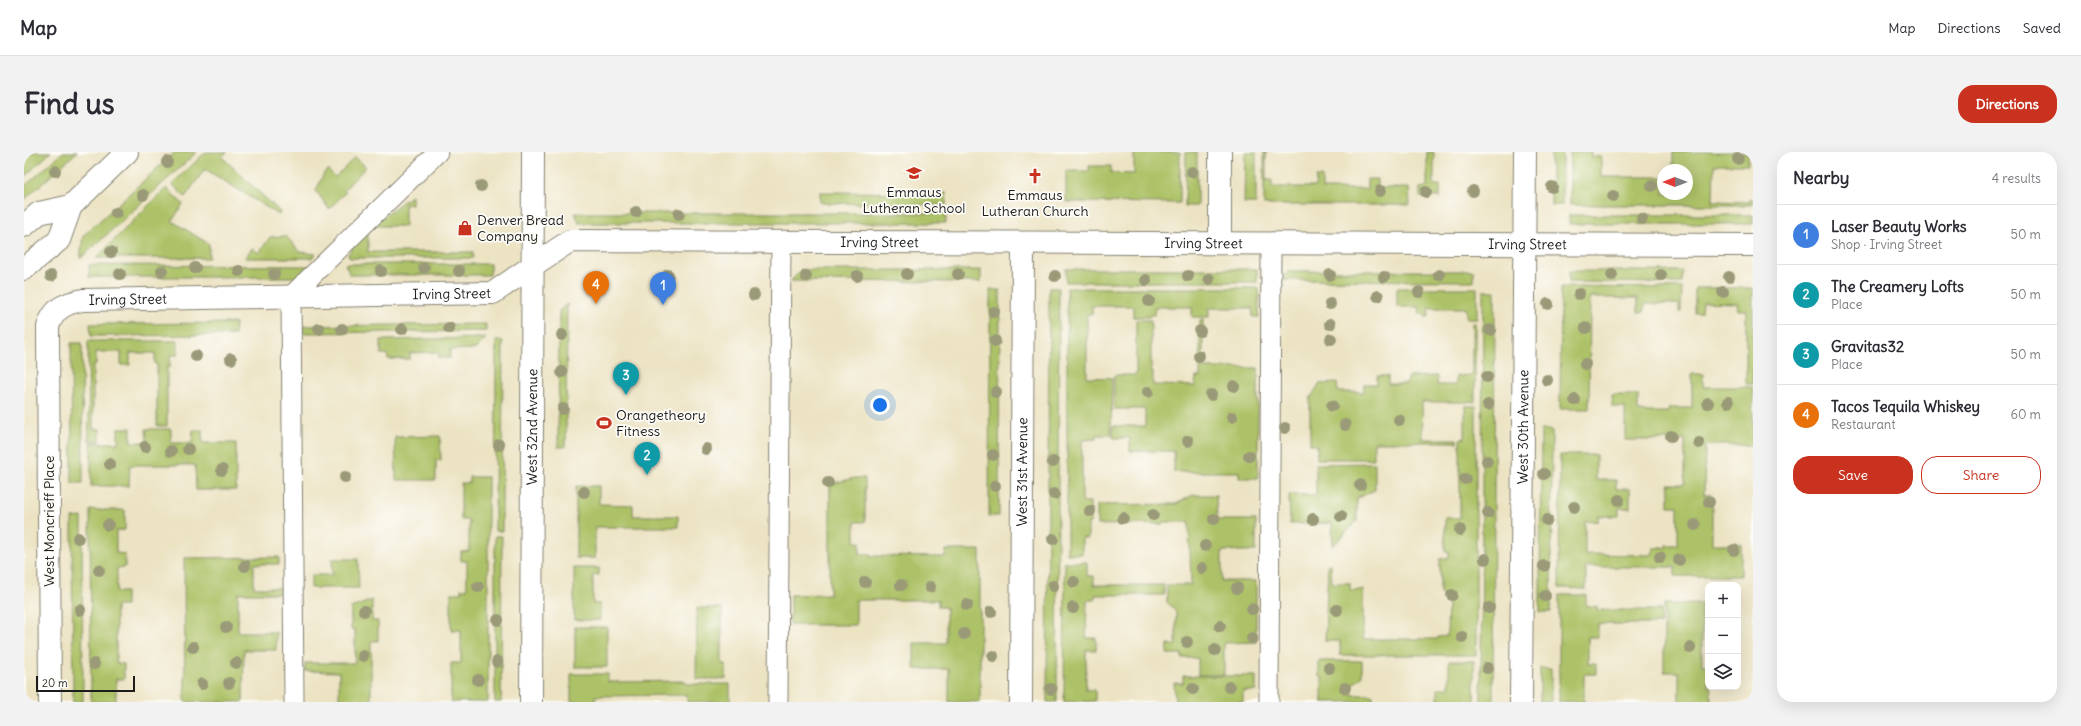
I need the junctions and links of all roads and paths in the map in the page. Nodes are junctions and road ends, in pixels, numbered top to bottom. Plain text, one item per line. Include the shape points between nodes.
1 (127, 152) edge
2 (438, 152) edge
3 (533, 152) edge
4 (1220, 152) edge
5 (1525, 152) edge
6 (71, 206) junction
7 (24, 226) edge
8 (781, 242) junction
9 (1023, 243) junction
10 (1220, 243) junction
11 (1271, 244) junction
12 (1524, 244) junction
13 (1753, 245) edge
14 (532, 266) junction
15 (24, 269) edge
16 (291, 296) junction
17 (48, 340) joint
18 (50, 702) edge
19 (294, 702) edge
20 (531, 702) edge
21 (778, 702) edge
22 (1021, 702) edge
23 (1269, 702) edge
24 (1521, 702) edge

1 - 6 street
2 - 16 lane
3 - 14 street, West 32nd Avenue
4 - 10 street
5 - 12 street, West 30th Avenue
6 - 7 street via 39,213
6 - 15 street via 59,240
8 - 9 street, Irving Street
8 - 14 street, Irving Street via 570,241
8 - 21 lane
9 - 10 street, Irving Street
9 - 22 street, West 31st Avenue
10 - 11 street, Irving Street
11 - 12 street, Irving Street
11 - 23 lane
12 - 13 street, Irving Street
12 - 24 street, West 30th Avenue
14 - 16 street, Irving Street via 493,293
14 - 20 street, West 32nd Avenue
16 - 17 street, Irving Street via 74,302 61,306 55,312 48,327
16 - 19 lane
17 - 18 street, West Moncrieff Place

